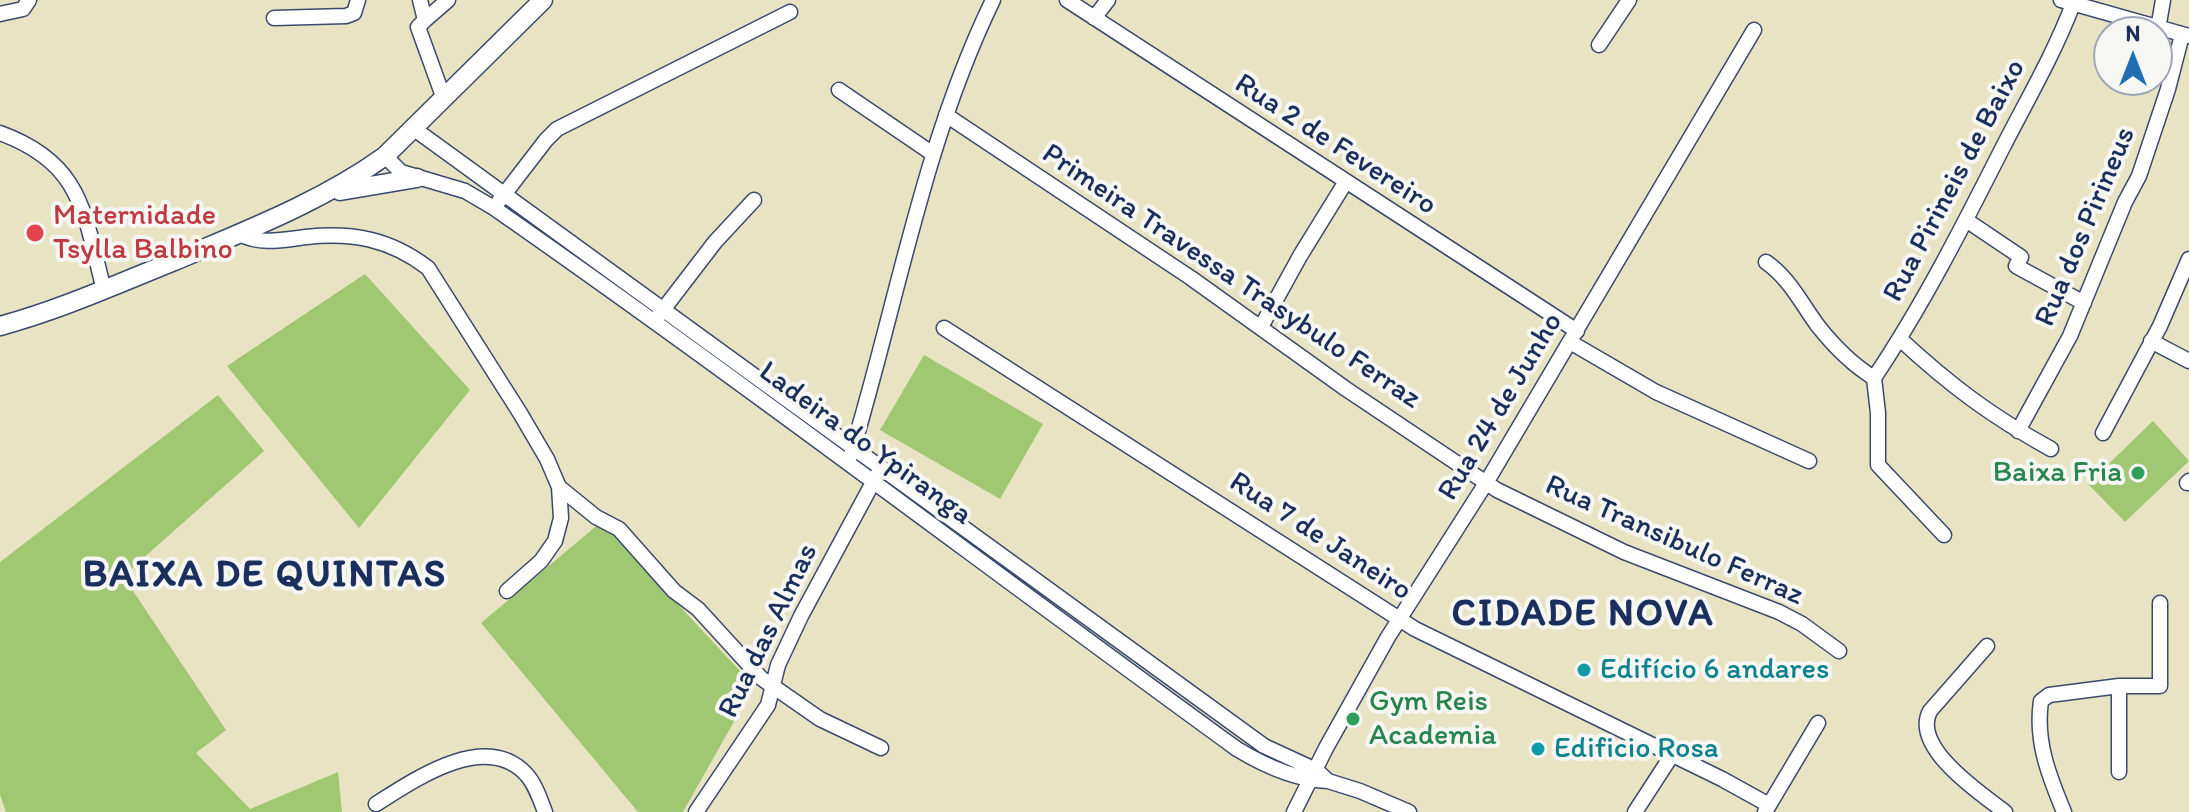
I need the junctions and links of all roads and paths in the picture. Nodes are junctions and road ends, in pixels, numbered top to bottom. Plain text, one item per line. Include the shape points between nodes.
1 (29, 0) edge
2 (358, 0) edge
3 (420, 0) edge
4 (448, 0) edge
5 (543, 0) edge
6 (993, 0) edge
7 (1067, 0) edge
8 (1108, 0) edge
9 (1629, 0) edge
10 (2067, 2) edge
11 (790, 12) dead end
12 (0, 14) edge
13 (2114, 16) edge
14 (274, 18) dead end
15 (1094, 18) junction
16 (425, 20) junction
17 (1754, 30) dead end
18 (2186, 35) edge
19 (1599, 45) dead end
20 (839, 90) dead end
21 (444, 99) junction
22 (946, 115) junction
23 (413, 128) junction
24 (0, 133) edge
25 (933, 154) junction
26 (385, 156) junction
27 (417, 178) junction
28 (1345, 183) junction
29 (504, 195) junction
30 (322, 196) junction
31 (754, 200) dead end
32 (494, 208) junction
33 (1966, 220) junction
34 (239, 234) junction
35 (1766, 262) dead end
36 (2187, 268) edge
37 (104, 290) junction
38 (2084, 303) junction
39 (663, 310) junction
40 (654, 322) junction
41 (0, 326) edge
42 (1261, 327) junction
43 (944, 328) dead end
44 (1573, 337) junction
45 (1900, 339) junction
46 (2151, 341) junction
47 (2189, 361) edge
48 (1874, 378) junction
49 (2018, 431) junction
50 (2103, 433) dead end
51 (854, 447) junction
52 (2051, 449) dead end
53 (1809, 461) dead end
54 (849, 464) junction
55 (882, 468) junction
56 (873, 482) junction
57 (1486, 483) junction
58 (559, 487) junction
59 (1944, 535) dead end
60 (507, 591) dead end
61 (2160, 603) dead end
62 (1400, 620) junction
63 (1987, 646) dead end
64 (1839, 651) dead end
65 (774, 686) junction
66 (2119, 686) junction
67 (1818, 723) dead end
68 (1264, 746) junction
69 (881, 748) dead end
70 (1672, 755) junction
71 (1254, 759) junction
72 (2119, 772) dead end
73 (1314, 775) junction
74 (376, 804) dead end
75 (1767, 808) edge
76 (545, 812) edge
77 (696, 812) edge
78 (1294, 812) edge
79 (1409, 812) edge
80 (1635, 812) edge
81 (2005, 812) edge
82 (2064, 812) edge

1 - 12 street via 23,9
2 - 14 street via 354,13 346,16
3 - 16 street
4 - 16 street
5 - 21 main road
6 - 22 street
7 - 15 street, Rua 2 de Fevereiro
8 - 15 street
9 - 19 street
10 - 13 street
10 - 33 street, Rua Pirineis de Baixo via 2054,50
11 - 29 street via 557,129
15 - 28 street, Rua 2 de Fevereiro
16 - 21 street via 418,27
17 - 44 street, Rua 24 de Junho
18 - 38 street, Rua dos Pirineus via 2152,140
20 - 25 street
21 - 23 main road
22 - 25 street
22 - 42 street, Primeira Travessa Trasybulo Ferraz
23 - 26 main road
23 - 29 street, Ladeira do Ypiranga
24 - 37 street via 32,146 70,181 79,196
25 - 51 street
26 - 27 street, Ladeira do Ypiranga via 401,172
26 - 30 main road
27 - 30 main road
27 - 32 street, Ladeira do Ypiranga via 465,191
28 - 42 street
28 - 44 street, Rua 2 de Fevereiro
29 - 32 street
29 - 39 street, Ladeira do Ypiranga
30 - 34 main road
31 - 39 street
32 - 40 street, Ladeira do Ypiranga
33 - 38 street via 2021,257 2016,266
33 - 45 street, Rua Pirineis de Baixo
34 - 37 main road
34 - 58 street via 264,242 363,236 409,254 428,268 520,413
35 - 48 street via 1785,277 1825,333
36 - 46 street
37 - 41 main road
38 - 49 street, Rua dos Pirineus
39 - 40 street
39 - 51 street, Ladeira do Ypiranga
40 - 54 street, Ladeira do Ypiranga
42 - 57 street, Primeira Travessa Trasybulo Ferraz
43 - 62 street, Rua 7 de Janeiro
44 - 53 street, Rua 2 de Fevereiro via 1656,392
44 - 57 street, Rua 24 de Junho
45 - 48 street, Rua Pirineis de Baixo
45 - 49 street via 1960,393
46 - 47 street
46 - 50 street
48 - 59 street via 1878,465
49 - 52 street
51 - 54 street
51 - 55 street, Ladeira do Ypiranga
54 - 56 street, Ladeira do Ypiranga
55 - 56 street, Rua das Almas
55 - 68 street, Ladeira do Ypiranga
56 - 65 street, Rua das Almas via 801,616
56 - 71 street, Ladeira do Ypiranga
57 - 62 street, Rua 24 de Junho
57 - 64 street, Rua Transibulo Ferraz via 1624,552 1779,612
58 - 60 street via 561,518 555,541
58 - 65 street via 619,529 674,591
61 - 66 street via 2160,686
62 - 70 street, Rua 7 de Janeiro
62 - 73 street, Rua 24 de Junho
63 - 81 street via 1930,711 1925,731 1959,776
65 - 69 street via 820,719
65 - 77 street, Rua das Almas via 768,705
66 - 72 street
66 - 82 street via 2062,692 2041,701 2042,752
67 - 75 street
68 - 71 street
68 - 73 street, Ladeira do Ypiranga
70 - 75 street, Rua 7 de Janeiro via 1742,789
70 - 80 street
71 - 73 street, Ladeira do Ypiranga
73 - 78 street, Rua 24 de Junho
73 - 79 street
74 - 76 street via 423,774 488,756 526,774

